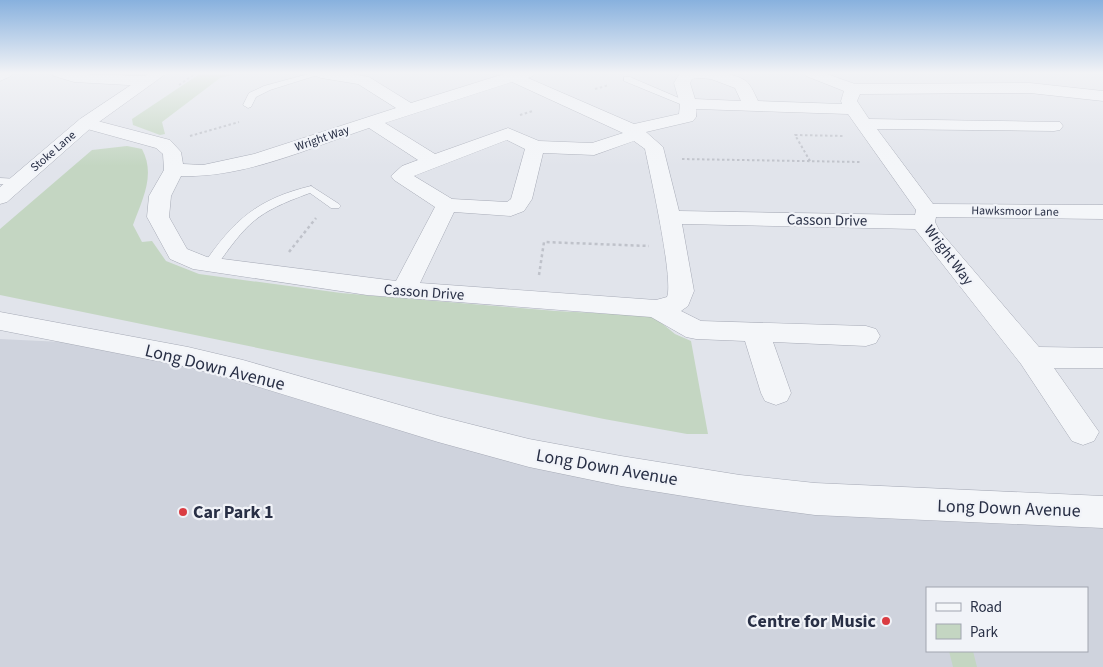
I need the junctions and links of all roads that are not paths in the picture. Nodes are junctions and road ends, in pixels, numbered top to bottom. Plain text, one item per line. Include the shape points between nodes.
1 (113, 104) edge
2 (401, 104) edge
3 (425, 104) edge
4 (578, 104) edge
5 (688, 104) edge
6 (696, 104) edge
7 (847, 104) edge
8 (925, 104) edge
9 (752, 105) joint
10 (409, 109) junction
11 (860, 115) junction
12 (371, 122) junction
13 (86, 123) junction
14 (1054, 126) dead end
15 (634, 132) junction
16 (131, 136) junction
17 (62, 143) junction
18 (534, 147) junction
19 (433, 161) junction
20 (174, 170) junction
21 (9, 181) edge
22 (0, 198) edge
23 (332, 204) road end
24 (447, 205) junction
25 (1103, 212) edge
26 (925, 216) junction
27 (670, 217) junction
28 (210, 265) junction
29 (404, 290) junction
30 (656, 309) junction
31 (0, 321) edge
32 (756, 333) junction
33 (866, 336) dead end
34 (0, 339) edge
35 (124, 345) junction
36 (1030, 357) junction
37 (1103, 358) edge
38 (776, 393) dead end
39 (1083, 432) dead end
40 (1103, 512) edge

1 - 13 street, Stoke Lane
2 - 10 street
3 - 10 street, Wright Way
4 - 15 street, Casson Drive
5 - 15 street via 687,117
6 - 9 street
7 - 11 street
8 - 11 street
9 - 11 street
10 - 12 street, Wright Way
11 - 14 street
11 - 26 street, Wright Way
12 - 19 street
12 - 20 street, Wright Way via 259,159 203,171
13 - 16 street
13 - 17 street, Stoke Lane
15 - 18 street via 594,149
15 - 27 street, Casson Drive via 654,147
16 - 17 street
16 - 20 street via 163,144 172,152
17 - 21 street, Stoke Lane
18 - 19 street via 508,133
18 - 24 street via 521,199 516,206 502,210
19 - 24 street via 402,176
20 - 28 street, Casson Drive via 160,196 158,217 178,254
21 - 22 street, Stoke Lane
23 - 28 lane via 311,189 272,204 241,224
24 - 29 street
25 - 26 street, Hawksmoor Lane
26 - 27 street, Casson Drive
26 - 36 street, Wright Way via 935,241
27 - 30 street, Casson Drive via 682,293 672,306
28 - 29 street, Casson Drive
29 - 30 street, Casson Drive
30 - 32 street via 696,330
31 - 35 street, Long Down Avenue
32 - 33 street
32 - 38 street
34 - 35 street, Long Down Avenue
35 - 40 street, Long Down Avenue via 188,357 438,430 529,453 621,471 815,498
36 - 37 street
36 - 39 street, Wright Way

